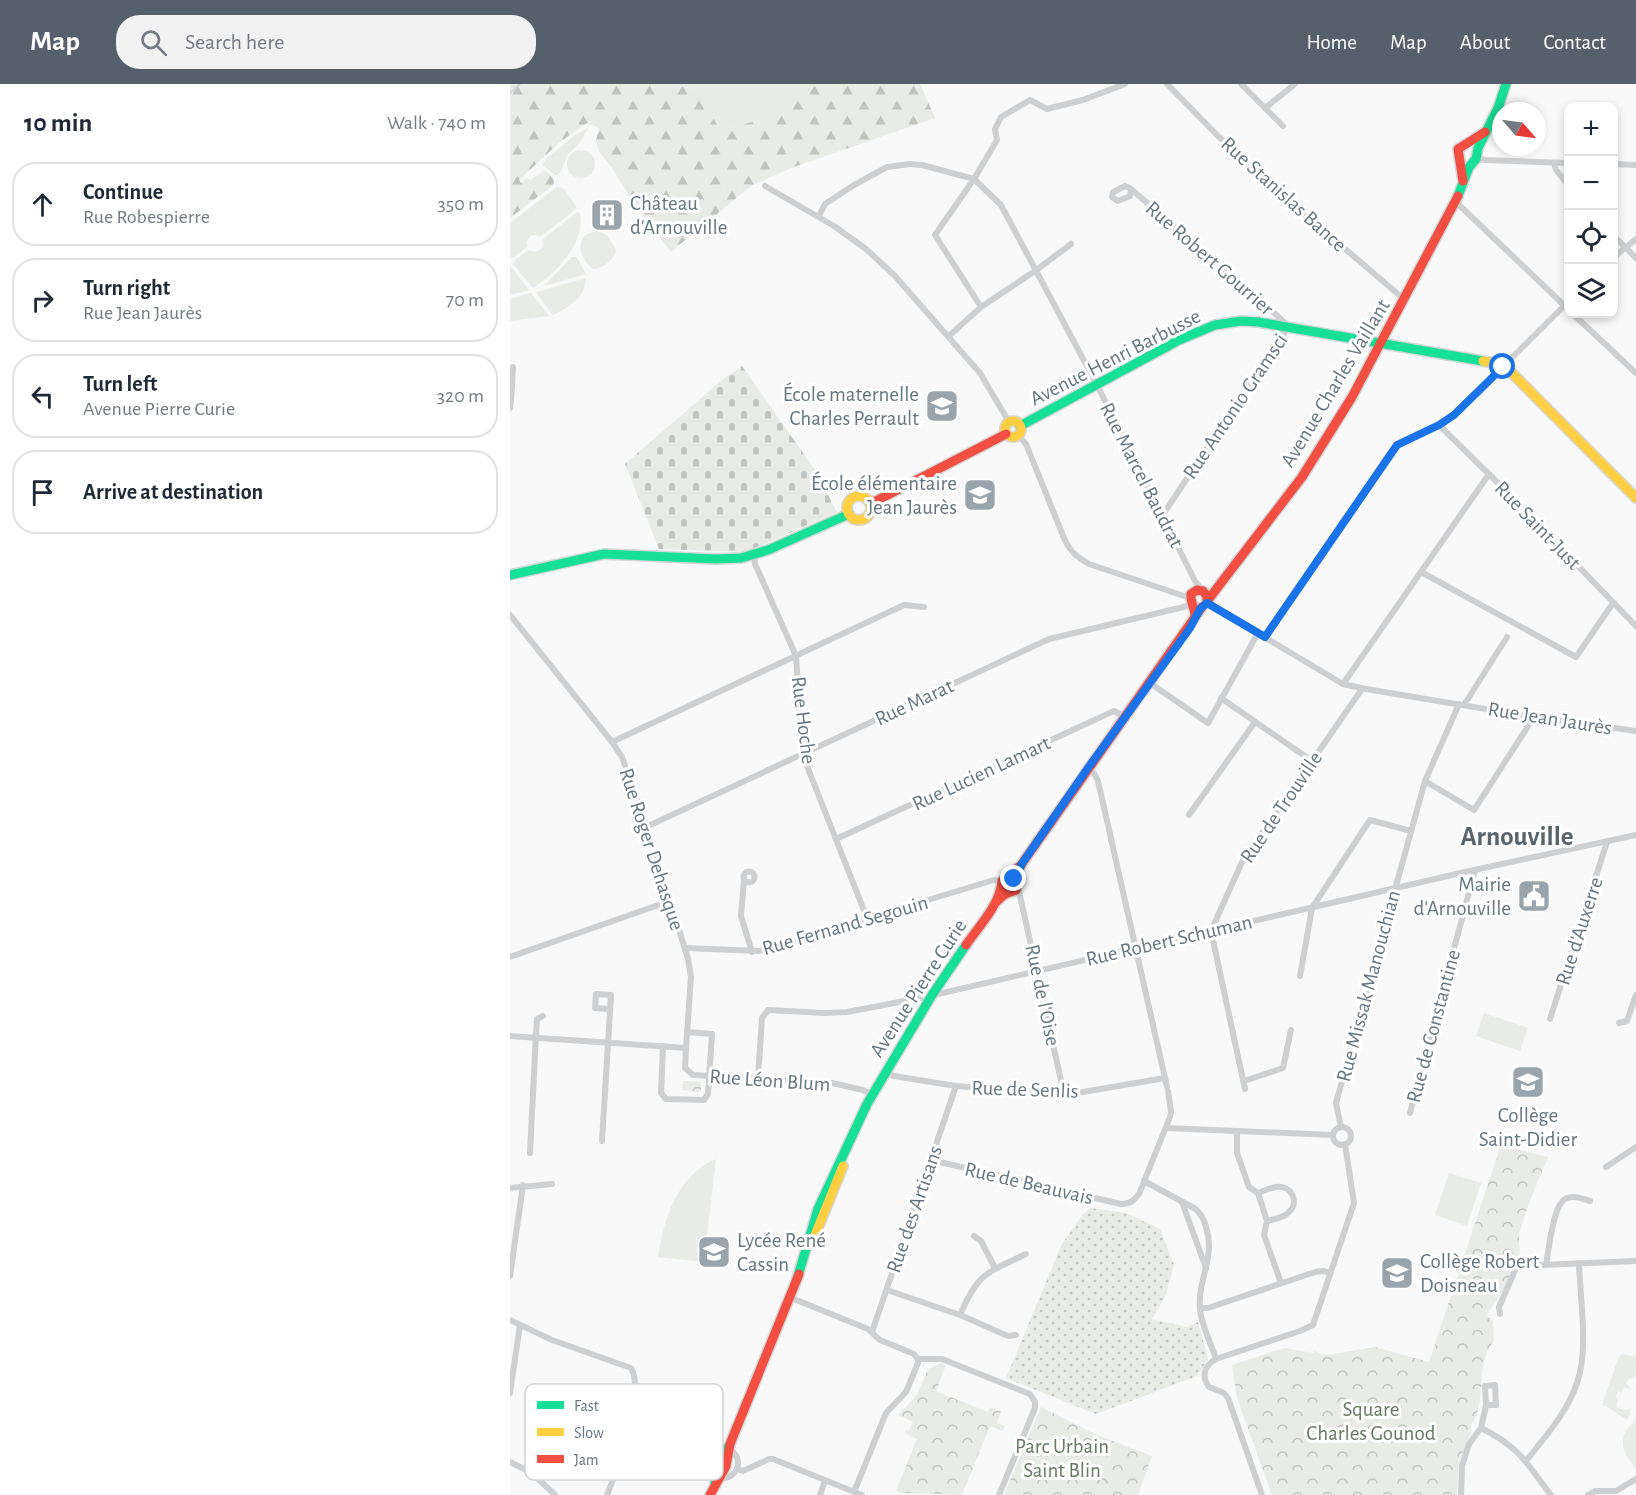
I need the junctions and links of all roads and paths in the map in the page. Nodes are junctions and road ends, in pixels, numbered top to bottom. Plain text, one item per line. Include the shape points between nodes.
1 (1125, 84) edge
2 (1241, 84) edge
3 (1296, 84) edge
4 (1506, 84) edge
5 (1172, 85) edge
6 (1265, 108) junction
7 (1283, 126) dead end
8 (1488, 128) junction
9 (1469, 144) junction
10 (1475, 158) junction
11 (1460, 162) junction
12 (1554, 163) junction
13 (1564, 163) edge
14 (1618, 165) edge
15 (1636, 165) edge
16 (974, 179) junction
17 (1564, 179) edge
18 (765, 186) dead end
19 (1462, 187) junction
20 (1131, 189) dead end
21 (1456, 202) junction
22 (819, 216) junction
23 (1636, 239) edge
24 (1618, 241) edge
25 (1071, 244) dead end
26 (1624, 248) junction
27 (1618, 253) edge
28 (1636, 258) edge
29 (1035, 271) junction
30 (1406, 300) junction
31 (1564, 303) edge
32 (981, 307) junction
33 (1564, 309) edge
34 (1577, 318) edge
35 (1288, 327) junction
36 (949, 336) junction
37 (1382, 343) junction
38 (1503, 367) junction
39 (512, 368) edge
40 (1636, 373) edge
41 (511, 381) edge
42 (1097, 385) junction
43 (510, 408) edge
44 (1009, 422) junction
45 (1439, 425) junction
46 (1019, 431) junction
47 (1006, 434) junction
48 (1489, 474) junction
49 (1636, 498) edge
50 (870, 502) junction
51 (849, 514) junction
52 (1162, 516) junction
53 (754, 555) junction
54 (1421, 572) junction
55 (510, 575) edge
56 (1197, 601) junction
57 (1613, 603) junction
58 (924, 607) dead end
59 (510, 615) edge
60 (1636, 626) edge
61 (1258, 633) junction
62 (1265, 637) junction
63 (1507, 637) dead end
64 (796, 656) junction
65 (1150, 682) junction
66 (1343, 684) junction
67 (1362, 689) junction
68 (1221, 698) junction
69 (1462, 704) junction
70 (1125, 717) junction
71 (1534, 717) junction
72 (1256, 722) junction
73 (1636, 731) edge
74 (612, 742) junction
75 (804, 753) junction
76 (1312, 761) junction
77 (1088, 768) junction
78 (1425, 781) junction
79 (1189, 815) dead end
80 (646, 827) junction
81 (1411, 831) junction
82 (1636, 835) edge
83 (836, 839) junction
84 (1607, 842) junction
85 (1475, 870) junction
86 (744, 879) dead end
87 (1011, 887) junction
88 (1395, 889) junction
89 (670, 901) junction
90 (1312, 908) junction
91 (867, 918) junction
92 (1211, 931) junction
93 (685, 948) junction
94 (1136, 948) junction
95 (752, 952) junction
96 (510, 957) edge
97 (1038, 971) junction
98 (1300, 976) dead end
99 (932, 995) junction
100 (1636, 995) edge
101 (609, 1009) dead end
102 (543, 1016) dead end
103 (1550, 1019) dead end
104 (1619, 1023) dead end
105 (1291, 1030) dead end
106 (687, 1032) junction
107 (510, 1036) edge
108 (536, 1037) junction
109 (607, 1042) junction
110 (663, 1046) junction
111 (686, 1048) junction
112 (886, 1072) junction
113 (709, 1076) junction
114 (758, 1078) junction
115 (1165, 1078) junction
116 (1244, 1081) junction
117 (956, 1086) junction
118 (1245, 1089) dead end
119 (1064, 1094) junction
120 (873, 1095) junction
121 (1410, 1113) dead end
122 (1341, 1127) junction
123 (1166, 1128) junction
124 (1237, 1131) junction
125 (1333, 1135) junction
126 (602, 1141) dead end
127 (1345, 1144) junction
128 (1636, 1147) edge
129 (530, 1153) dead end
130 (931, 1160) junction
131 (1606, 1167) dead end
132 (1144, 1180) junction
133 (552, 1184) dead end
134 (524, 1185) junction
135 (510, 1188) edge
136 (1258, 1193) junction
137 (1182, 1201) junction
138 (1590, 1201) dead end
139 (1267, 1221) junction
140 (974, 1236) dead end
141 (1026, 1254) dead end
142 (1636, 1261) edge
143 (1579, 1263) junction
144 (1546, 1264) junction
145 (995, 1268) junction
146 (1206, 1270) junction
147 (1331, 1273) junction
148 (510, 1276) edge
149 (1281, 1283) junction
150 (887, 1290) junction
151 (789, 1297) junction
152 (1200, 1308) junction
153 (1500, 1314) dead end
154 (960, 1315) junction
155 (510, 1320) edge
156 (520, 1325) junction
157 (872, 1332) junction
158 (1016, 1335) dead end
159 (918, 1359) junction
160 (1216, 1359) junction
161 (635, 1384) edge
162 (510, 1393) edge
163 (1486, 1405) dead end
164 (1481, 1428) junction
165 (729, 1447) junction
166 (723, 1448) edge
167 (1526, 1461) junction
168 (510, 1462) edge
169 (737, 1469) junction
170 (525, 1470) edge
171 (723, 1470) edge
172 (723, 1478) edge
173 (1636, 1479) edge
174 (539, 1480) edge
175 (613, 1480) edge
176 (716, 1480) edge
177 (825, 1480) junction
178 (854, 1492) junction
179 (710, 1494) edge
180 (555, 1495) edge
181 (607, 1495) edge
182 (820, 1495) edge
183 (862, 1495) edge
184 (999, 1495) edge
185 (1262, 1495) edge
186 (1461, 1495) edge
187 (1551, 1495) edge
188 (1588, 1495) edge

1 - 16 street via 1047,109 1030,100 1016,108 1002,117 995,129 997,140
2 - 6 street
3 - 6 street
4 - 8 main road, Avenue Charles Vaillant
5 - 30 street, Rue Stanislas Bance via 1218,136
6 - 7 street
8 - 9 main road, Avenue Charles Vaillant
8 - 10 main road, Avenue Charles Vaillant
9 - 10 main road via 1474,146
9 - 11 main road via 1458,149
10 - 11 main road
10 - 12 street
10 - 19 main road, Avenue Charles Vaillant
11 - 19 main road, Avenue Charles Vaillant
12 - 13 street
12 - 17 street
14 - 15 street
16 - 22 street, Rue Marcel Baudrat via 922,165 887,167 825,204
16 - 29 street, Rue Marcel Baudrat via 1001,205
16 - 32 street via 935,235
18 - 22 street
19 - 21 main road, Avenue Charles Vaillant
20 - 35 street, Rue Robert Gourrier
21 - 30 main road, Avenue Charles Vaillant
21 - 31 street
22 - 36 street via 866,249
23 - 26 street
24 - 26 street
25 - 29 street
26 - 27 street
26 - 28 street
29 - 32 street
29 - 42 street, Rue Marcel Baudrat
30 - 37 main road, Avenue Charles Vaillant
32 - 36 street
33 - 38 street
34 - 40 street
35 - 37 main road, Avenue Henri Barbusse
35 - 42 main road, Avenue Henri Barbusse via 1241,321 1215,325
35 - 52 street, Rue Antonio Gramsci
36 - 44 street via 980,373
37 - 38 main road, Avenue Henri Barbusse
37 - 56 main road, Avenue Charles Vaillant via 1314,459 1220,586
38 - 45 street
38 - 49 main road, Avenue Henri Barbusse
39 - 41 street
41 - 43 street via 514,384
42 - 46 main road, Avenue Henri Barbusse
42 - 52 street, Rue Marcel Baudrat
44 - 46 main road via 1014,421
44 - 47 main road
45 - 48 street, Rue Saint-Just
45 - 62 street via 1397,445
46 - 47 main road via 1010,437
46 - 56 street, Rue Jean Jaurès via 1068,548 1075,556
47 - 50 main road
48 - 54 street
48 - 57 street, Rue Saint-Just
50 - 51 main road via 864,497 854,498 849,503
50 - 51 main road via 870,514 865,519 854,519
51 - 53 main road
52 - 56 street, Rue Marcel Baudrat
53 - 55 main road via 730,560 604,554
53 - 64 street, Rue Hoche
54 - 57 street via 1576,657
54 - 66 street
56 - 61 street, Rue Jean Jaurès
56 - 65 main road, Avenue Pierre Curie
56 - 75 street, Rue Marat via 1049,639
57 - 60 street, Rue Saint-Just
58 - 64 street via 904,605
59 - 74 street, Rue Roger Dehasque
61 - 62 street, Rue Jean Jaurès
61 - 68 street
62 - 66 street, Rue Jean Jaurès
63 - 69 street, Rue Jean Jaurès
64 - 74 street
64 - 75 street, Rue Hoche
65 - 68 street via 1208,723
65 - 70 main road, Avenue Pierre Curie
66 - 67 street, Rue Jean Jaurès
67 - 69 street, Rue Jean Jaurès
67 - 76 street, Rue de Trouville
68 - 72 street
69 - 71 street, Rue Jean Jaurès
69 - 78 street, Rue Missak Manouchian
70 - 77 main road, Avenue Pierre Curie
70 - 83 street, Rue Lucien Lamart via 1114,711
71 - 73 street, Rue Jean Jaurès
71 - 78 street via 1474,810
72 - 76 street
72 - 79 street
74 - 80 street, Rue Roger Dehasque via 629,774
75 - 80 street, Rue Marat
75 - 83 street, Rue Hoche
76 - 92 street, Rue de Trouville via 1242,862
77 - 87 main road, Avenue Pierre Curie via 1021,865
77 - 94 street via 1098,780
78 - 81 street, Rue Missak Manouchian
80 - 89 street, Rue Roger Dehasque
81 - 88 street, Rue Missak Manouchian
81 - 90 street via 1370,820
82 - 84 street, Rue Robert Schuman
83 - 91 street, Rue Hoche
84 - 85 street, Rue Robert Schuman
84 - 103 street, Rue d'Auxerre
85 - 88 street, Rue Robert Schuman
85 - 121 street, Rue de Constantine
86 - 95 street via 741,916
87 - 91 street, Rue Fernand Segouin via 994,880
87 - 97 street, Rue de l'Oise
87 - 99 main road, Avenue Pierre Curie via 995,903
88 - 90 street, Rue Robert Schuman
88 - 122 street, Rue Missak Manouchian via 1337,1100
89 - 93 street, Rue Roger Dehasque
89 - 96 street
90 - 92 street, Rue Robert Schuman
90 - 98 street
91 - 95 street, Rue Fernand Segouin
92 - 94 street, Rue Robert Schuman
92 - 116 street
93 - 95 street, Rue Fernand Segouin
93 - 106 street, Rue Roger Dehasque via 691,977
94 - 97 street, Rue Robert Schuman
94 - 115 street
97 - 99 street, Rue Robert Schuman
97 - 119 street, Rue de l'Oise
99 - 112 main road, Avenue Pierre Curie
99 - 114 street, Rue Robert Schuman via 847,1012 768,1010 762,1018
100 - 104 street via 1628,1022
101 - 109 street
102 - 108 street via 537,1019
105 - 116 street via 1284,1068
106 - 111 street, Rue Roger Dehasque
106 - 113 street via 712,1034
107 - 108 street, Rue Léon Blum
108 - 109 street, Rue Léon Blum
108 - 129 street
109 - 110 street, Rue Léon Blum
109 - 126 street
110 - 111 street, Rue Léon Blum
110 - 113 street via 661,1093 666,1099 704,1100
111 - 113 street, Rue Léon Blum via 687,1071
112 - 117 street, Rue de Senlis
112 - 120 main road, Avenue Pierre Curie
113 - 114 street, Rue Léon Blum
114 - 120 street, Rue Léon Blum via 831,1083
115 - 119 street, Rue de Senlis
115 - 123 street via 1172,1112
116 - 118 street
117 - 119 street, Rue de Senlis
117 - 130 street, Rue des Artisans
120 - 151 main road, Avenue Pierre Curie
122 - 125 street
122 - 127 street via 1351,1132 1350,1141
123 - 124 street
123 - 132 street
124 - 125 street
124 - 136 street via 1237,1153 1249,1187
125 - 127 street via 1337,1143
127 - 147 street via 1354,1203
128 - 131 street
130 - 132 street, Rue de Beauvais via 1121,1204 1134,1201
130 - 150 street, Rue des Artisans
132 - 137 street
133 - 134 street
134 - 135 street
134 - 148 street
136 - 139 street
136 - 139 street via 1278,1187 1294,1197 1289,1212
137 - 146 street
137 - 146 street via 1200,1212 1204,1220 1210,1240
138 - 144 street via 1567,1197 1558,1205
139 - 149 street via 1264,1235
140 - 145 street via 981,1241
141 - 145 street
142 - 143 street
143 - 144 street
143 - 167 street via 1582,1340 1578,1382 1563,1413
144 - 153 street via 1517,1266 1499,1307
145 - 154 street via 973,1287
146 - 152 street
147 - 149 street via 1315,1272
147 - 160 street via 1313,1325
149 - 152 street
150 - 154 street
150 - 157 street, Rue des Artisans
151 - 157 street
151 - 165 main road, Avenue Pierre Curie
152 - 160 street
154 - 158 street via 1008,1336
155 - 156 street
156 - 161 street via 631,1368
156 - 162 street
157 - 159 street
159 - 178 street via 906,1392 886,1413
159 - 184 street via 947,1361 1030,1394 1035,1402
160 - 185 street via 1206,1368 1206,1382 1209,1388 1228,1398
163 - 164 street
164 - 167 street via 1506,1441
164 - 186 street via 1464,1455
165 - 166 street
165 - 169 street
165 - 171 main road, Avenue Pierre Curie
167 - 187 street
168 - 170 street
169 - 172 street
169 - 177 street via 743,1471 773,1459
173 - 188 street via 1616,1491
174 - 180 street
175 - 181 street
176 - 179 main road, Avenue Pierre Curie
177 - 178 street
177 - 182 street
178 - 183 street

